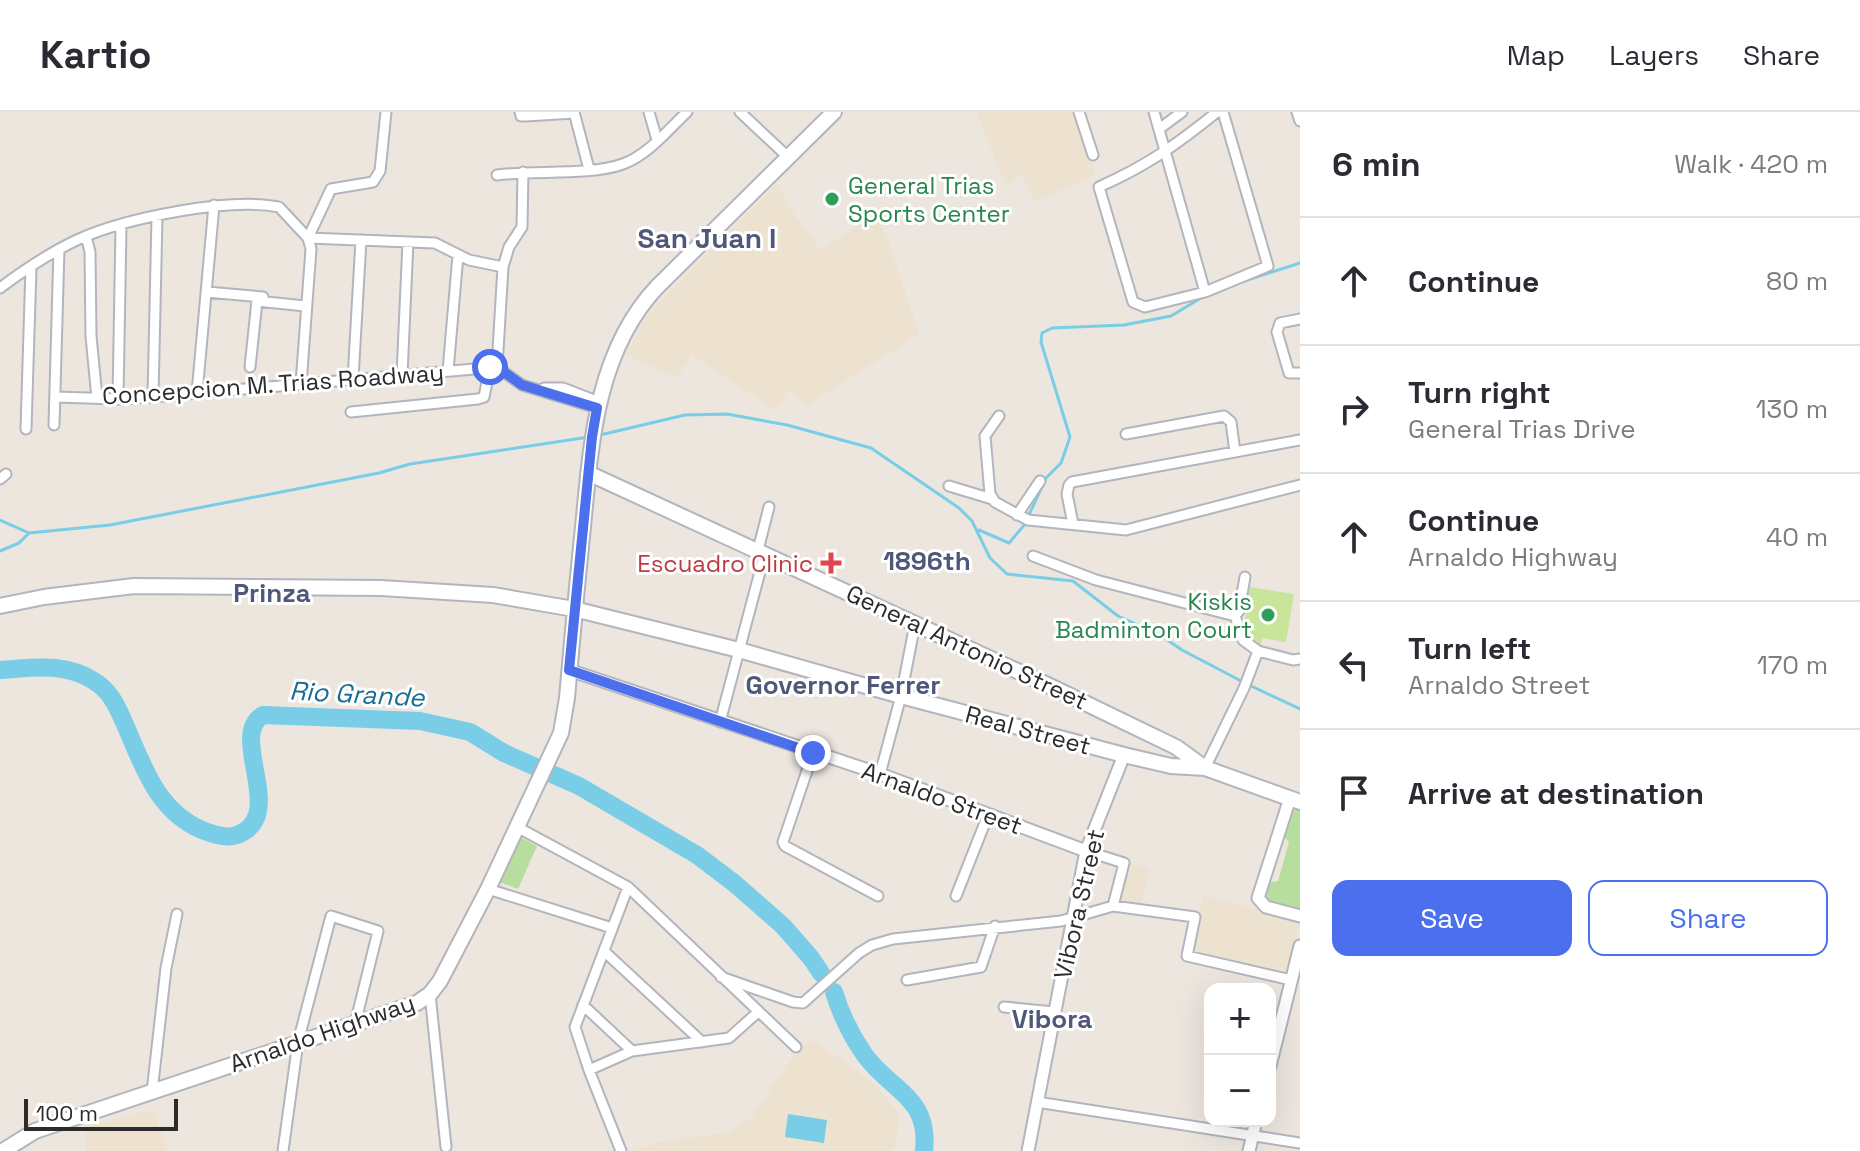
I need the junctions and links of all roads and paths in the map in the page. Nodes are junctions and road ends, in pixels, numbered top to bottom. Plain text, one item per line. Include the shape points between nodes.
1 (386, 112) edge
2 (520, 112) edge
3 (574, 112) edge
4 (649, 112) edge
5 (687, 112) edge
6 (740, 112) edge
7 (834, 112) edge
8 (1079, 112) edge
9 (1154, 112) edge
10 (1182, 112) edge
11 (1220, 112) edge
12 (1297, 112) edge
13 (1300, 121) edge
14 (1159, 129) junction
15 (657, 140) junction
16 (1166, 152) junction
17 (1093, 155) dead end
18 (788, 157) junction
19 (589, 169) junction
20 (523, 172) junction
21 (497, 175) dead end
22 (214, 205) junction
23 (157, 217) junction
24 (121, 226) junction
25 (86, 236) junction
26 (308, 238) junction
27 (361, 240) junction
28 (408, 242) junction
29 (59, 249) junction
30 (458, 255) junction
31 (31, 267) junction
32 (503, 267) junction
33 (0, 288) edge
34 (207, 292) junction
35 (1205, 292) junction
36 (306, 304) junction
37 (1300, 319) edge
38 (250, 367) dead end
39 (493, 367) junction
40 (448, 371) junction
41 (1300, 373) edge
42 (402, 375) junction
43 (353, 379) junction
44 (301, 384) junction
45 (197, 393) junction
46 (56, 397) junction
47 (153, 397) junction
48 (97, 398) junction
49 (118, 399) junction
50 (598, 405) junction
51 (351, 412) dead end
52 (999, 416) dead end
53 (54, 425) dead end
54 (26, 429) dead end
55 (1126, 434) dead end
56 (1300, 440) edge
57 (1235, 452) junction
58 (588, 473) junction
59 (1040, 481) dead end
60 (1300, 485) edge
61 (949, 486) dead end
62 (992, 499) junction
63 (769, 507) dead end
64 (1017, 515) junction
65 (1073, 524) junction
66 (761, 551) junction
67 (1033, 556) dead end
68 (1245, 577) dead end
69 (0, 606) edge
70 (574, 609) junction
71 (1235, 616) junction
72 (915, 624) junction
73 (739, 650) junction
74 (1258, 651) junction
75 (1300, 659) edge
76 (569, 670) junction
77 (901, 696) junction
78 (720, 722) junction
79 (813, 753) junction
80 (1124, 755) junction
81 (1205, 768) junction
82 (880, 774) junction
83 (1295, 800) edge
84 (988, 815) junction
85 (517, 827) junction
86 (1086, 851) junction
87 (628, 887) junction
88 (488, 889) junction
89 (878, 896) dead end
90 (956, 896) dead end
91 (1113, 906) junction
92 (177, 914) dead end
93 (1300, 916) edge
94 (1073, 917) junction
95 (995, 926) junction
96 (612, 928) junction
97 (1300, 946) edge
98 (605, 952) junction
99 (721, 977) junction
100 (907, 980) dead end
101 (1291, 980) junction
102 (430, 994) junction
103 (583, 1005) junction
104 (1004, 1007) dead end
105 (758, 1012) junction
106 (1054, 1012) junction
107 (355, 1024) junction
108 (298, 1042) junction
109 (702, 1042) junction
110 (796, 1047) dead end
111 (632, 1051) junction
112 (1273, 1055) edge
113 (589, 1070) junction
114 (152, 1092) junction
115 (1037, 1102) junction
116 (1255, 1127) edge
117 (1253, 1135) junction
118 (1300, 1143) edge
119 (446, 1147) dead end
120 (7, 1150) edge
121 (283, 1151) edge
122 (621, 1151) edge
123 (1028, 1151) edge
124 (1249, 1151) edge

1 - 26 street via 380,171 373,182 331,189
2 - 3 street
3 - 19 street
4 - 15 street
5 - 15 street
6 - 18 street
7 - 18 main road, Arnaldo Highway
8 - 17 street
9 - 14 street
10 - 14 street
11 - 16 street
11 - 35 street via 1268,266
12 - 13 street
14 - 16 street
15 - 19 street via 624,163
16 - 35 street
16 - 35 street via 1099,187 1133,302 1145,307
18 - 50 main road, Arnaldo Highway via 643,302 612,361
19 - 20 street
20 - 21 street
20 - 32 street via 522,227
22 - 23 street
22 - 26 street via 279,207
22 - 34 street
23 - 24 street
23 - 47 street
24 - 25 street
24 - 49 street
25 - 29 street
25 - 48 street
26 - 27 street
26 - 36 street
27 - 28 street
27 - 43 street
28 - 30 street via 435,243
28 - 42 street
29 - 31 street
29 - 46 street
30 - 32 street
30 - 40 street
31 - 33 street
31 - 54 street
32 - 39 street
34 - 36 street
34 - 45 street
36 - 38 street via 257,301
36 - 44 street
37 - 41 street via 1280,323 1277,332 1289,373
39 - 40 street, Concepcion M. Trias Roadway
39 - 50 street via 522,385 563,388
39 - 51 street via 484,397 478,399
40 - 42 street, Concepcion M. Trias Roadway
42 - 43 street, Concepcion M. Trias Roadway
43 - 44 street, Concepcion M. Trias Roadway
44 - 45 street, Concepcion M. Trias Roadway
45 - 47 street, Concepcion M. Trias Roadway
46 - 48 street, Concepcion M. Trias Roadway
46 - 53 street
47 - 49 street, Concepcion M. Trias Roadway
48 - 49 street, Concepcion M. Trias Roadway
50 - 58 main road, Arnaldo Highway
52 - 62 street via 985,436
55 - 57 street via 1224,416 1231,422
56 - 57 street
57 - 65 street via 1072,482 1067,494
58 - 66 main road, General Antonio Street
58 - 70 main road, Arnaldo Highway
59 - 64 street
60 - 65 street via 1133,529
61 - 62 street
62 - 64 street
63 - 66 street
64 - 65 street
66 - 72 main road, General Antonio Street
66 - 73 street
67 - 71 street via 1096,580
68 - 71 street
69 - 70 main road, Real Street via 134,586 182,585 391,588 493,595
70 - 73 main road, Real Street
70 - 76 main road, Arnaldo Highway
71 - 74 street via 1243,640
72 - 77 street
72 - 81 main road, General Antonio Street via 1176,747
73 - 77 main road, Real Street
73 - 78 street
74 - 75 street
74 - 81 street
76 - 78 street, Arnaldo Street
76 - 85 main road, Arnaldo Highway via 561,733
77 - 80 main road, Real Street
77 - 82 street
78 - 79 street, Arnaldo Street
79 - 82 street, Arnaldo Street
79 - 89 street via 783,842
80 - 81 main road, Real Street
80 - 86 street, Vibora Street
81 - 83 main road, General Antonio Street
82 - 84 street, Arnaldo Street
83 - 93 street via 1258,898 1266,907
84 - 86 street, Arnaldo Street
84 - 90 street
85 - 87 street
85 - 88 main road, Arnaldo Highway
86 - 91 street via 1124,863
86 - 94 street, Vibora Street
87 - 96 street
87 - 99 street
88 - 96 street
88 - 102 main road, Arnaldo Highway
91 - 94 street
91 - 101 street via 1195,917 1187,956
92 - 114 street
94 - 95 street
94 - 106 street, Vibora Street
95 - 99 street via 872,945 800,1003
95 - 100 street via 981,967
96 - 98 street
97 - 101 street
98 - 103 street
98 - 109 street
99 - 105 street
101 - 112 street
102 - 107 main road, Arnaldo Highway
102 - 119 street
103 - 111 street
103 - 113 street via 575,1027
104 - 106 street
105 - 109 street via 729,1038
105 - 110 street
106 - 115 street, Vibora Street
107 - 108 main road, Arnaldo Highway
107 - 108 street via 378,931 331,916
108 - 114 main road, Arnaldo Highway
108 - 121 street
109 - 111 street
111 - 113 street
113 - 122 street
114 - 120 main road, Arnaldo Highway via 35,1131
115 - 117 street
115 - 123 street, Vibora Street
116 - 117 street
117 - 118 street
117 - 124 street

